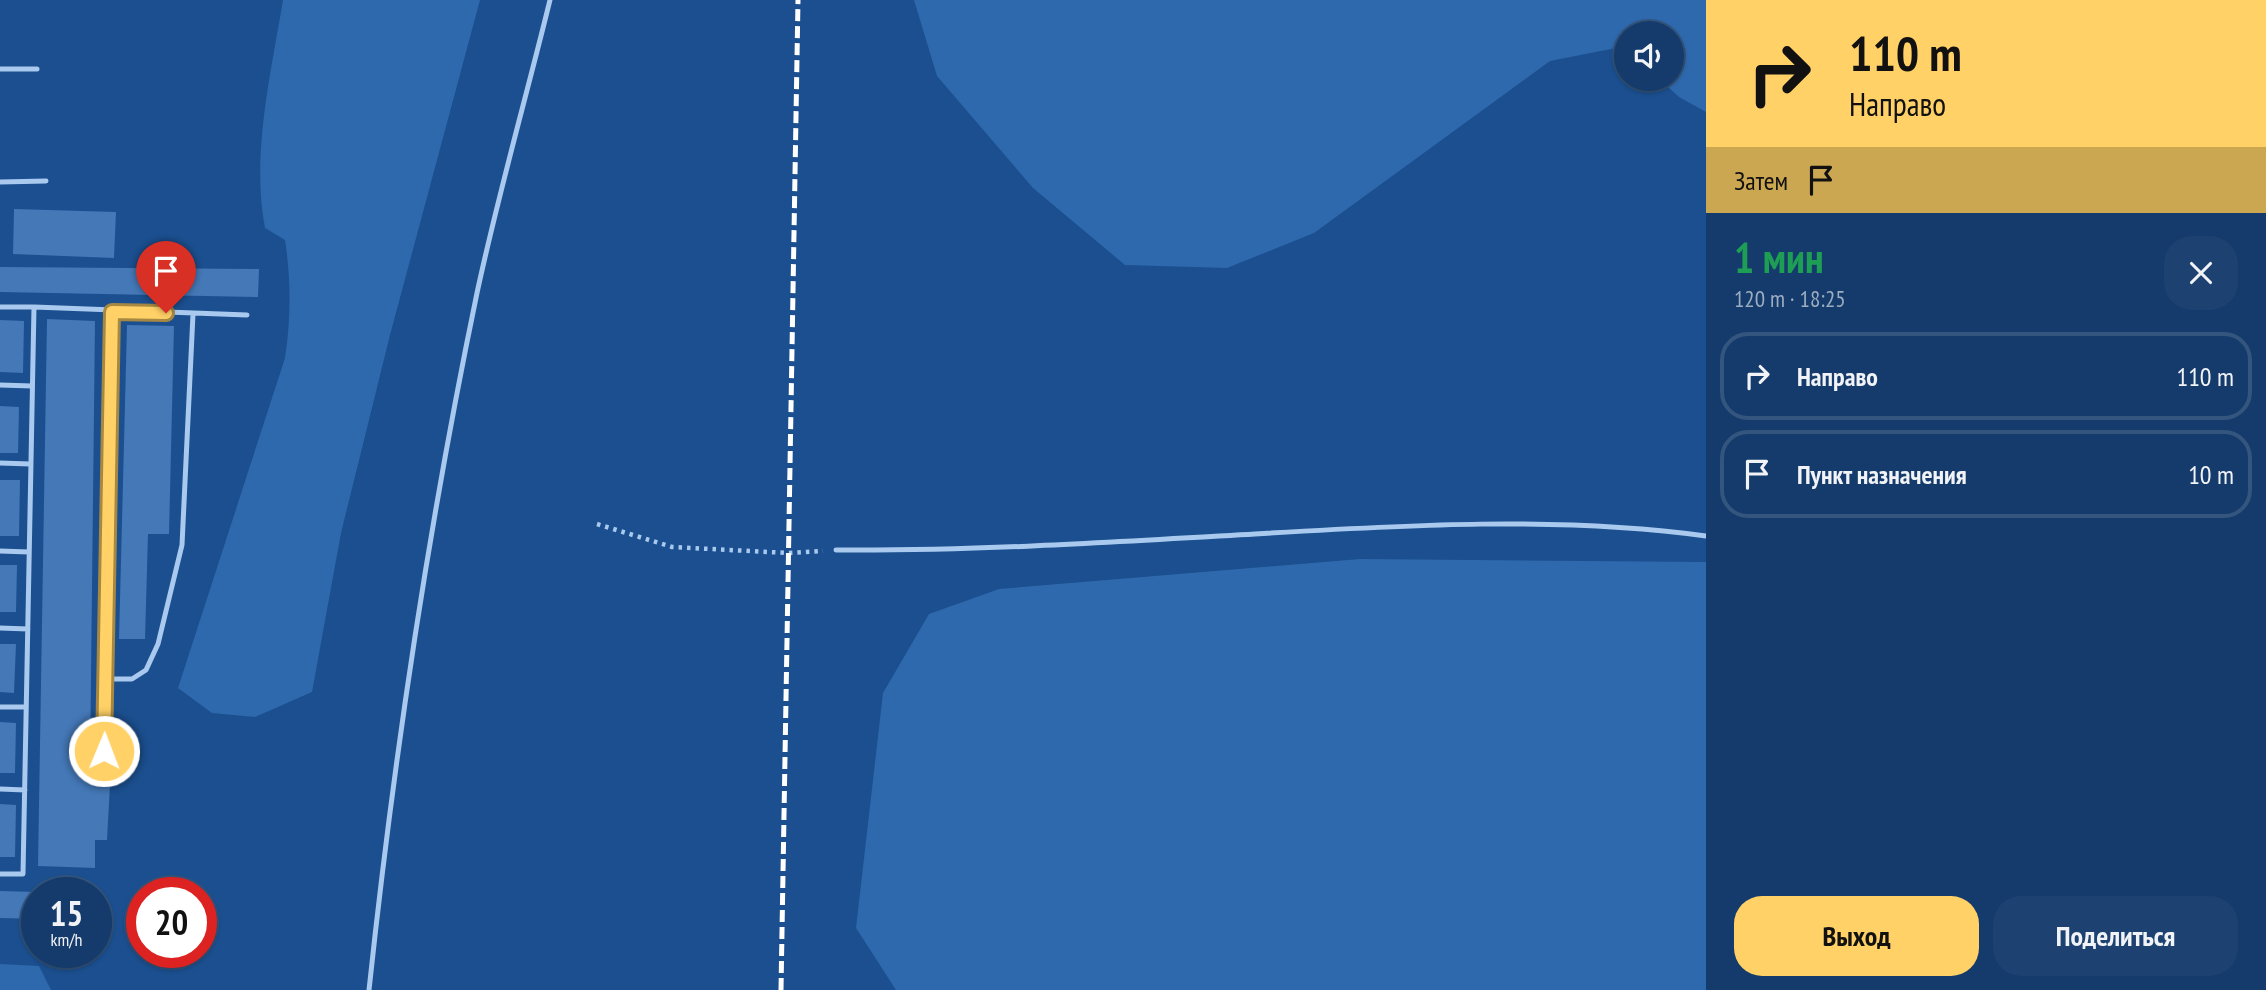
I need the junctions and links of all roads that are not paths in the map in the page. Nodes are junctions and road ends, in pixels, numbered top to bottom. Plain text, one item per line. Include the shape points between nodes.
1 (550, 0) edge
2 (0, 69) edge
3 (37, 69) dead end
4 (46, 181) dead end
5 (0, 182) edge
6 (0, 307) edge
7 (34, 307) junction
8 (112, 312) junction
9 (192, 314) junction
10 (247, 315) dead end
11 (0, 385) edge
12 (32, 386) junction
13 (0, 463) edge
14 (30, 464) junction
15 (1706, 536) edge
16 (836, 550) road end
17 (0, 551) edge
18 (29, 552) junction
19 (0, 628) edge
20 (28, 629) junction
21 (106, 679) junction
22 (0, 707) edge
23 (26, 708) junction
24 (104, 751) dead end
25 (0, 789) edge
26 (24, 790) junction
27 (0, 874) edge
28 (369, 990) edge

1 - 28 lane via 478,291 422,585
2 - 3 lane
4 - 5 lane
6 - 7 lane
7 - 8 lane
7 - 12 lane
8 - 9 lane
8 - 21 lane
9 - 10 lane
9 - 21 lane via 182,545 158,644 146,670 132,679
11 - 12 lane
12 - 14 lane
13 - 14 lane
14 - 18 lane
15 - 16 lane via 1632,526 1411,524 976,548
17 - 18 lane
18 - 20 lane
19 - 20 lane
20 - 23 lane
21 - 24 lane
22 - 23 lane
23 - 26 lane
25 - 26 lane
26 - 27 lane via 23,874

